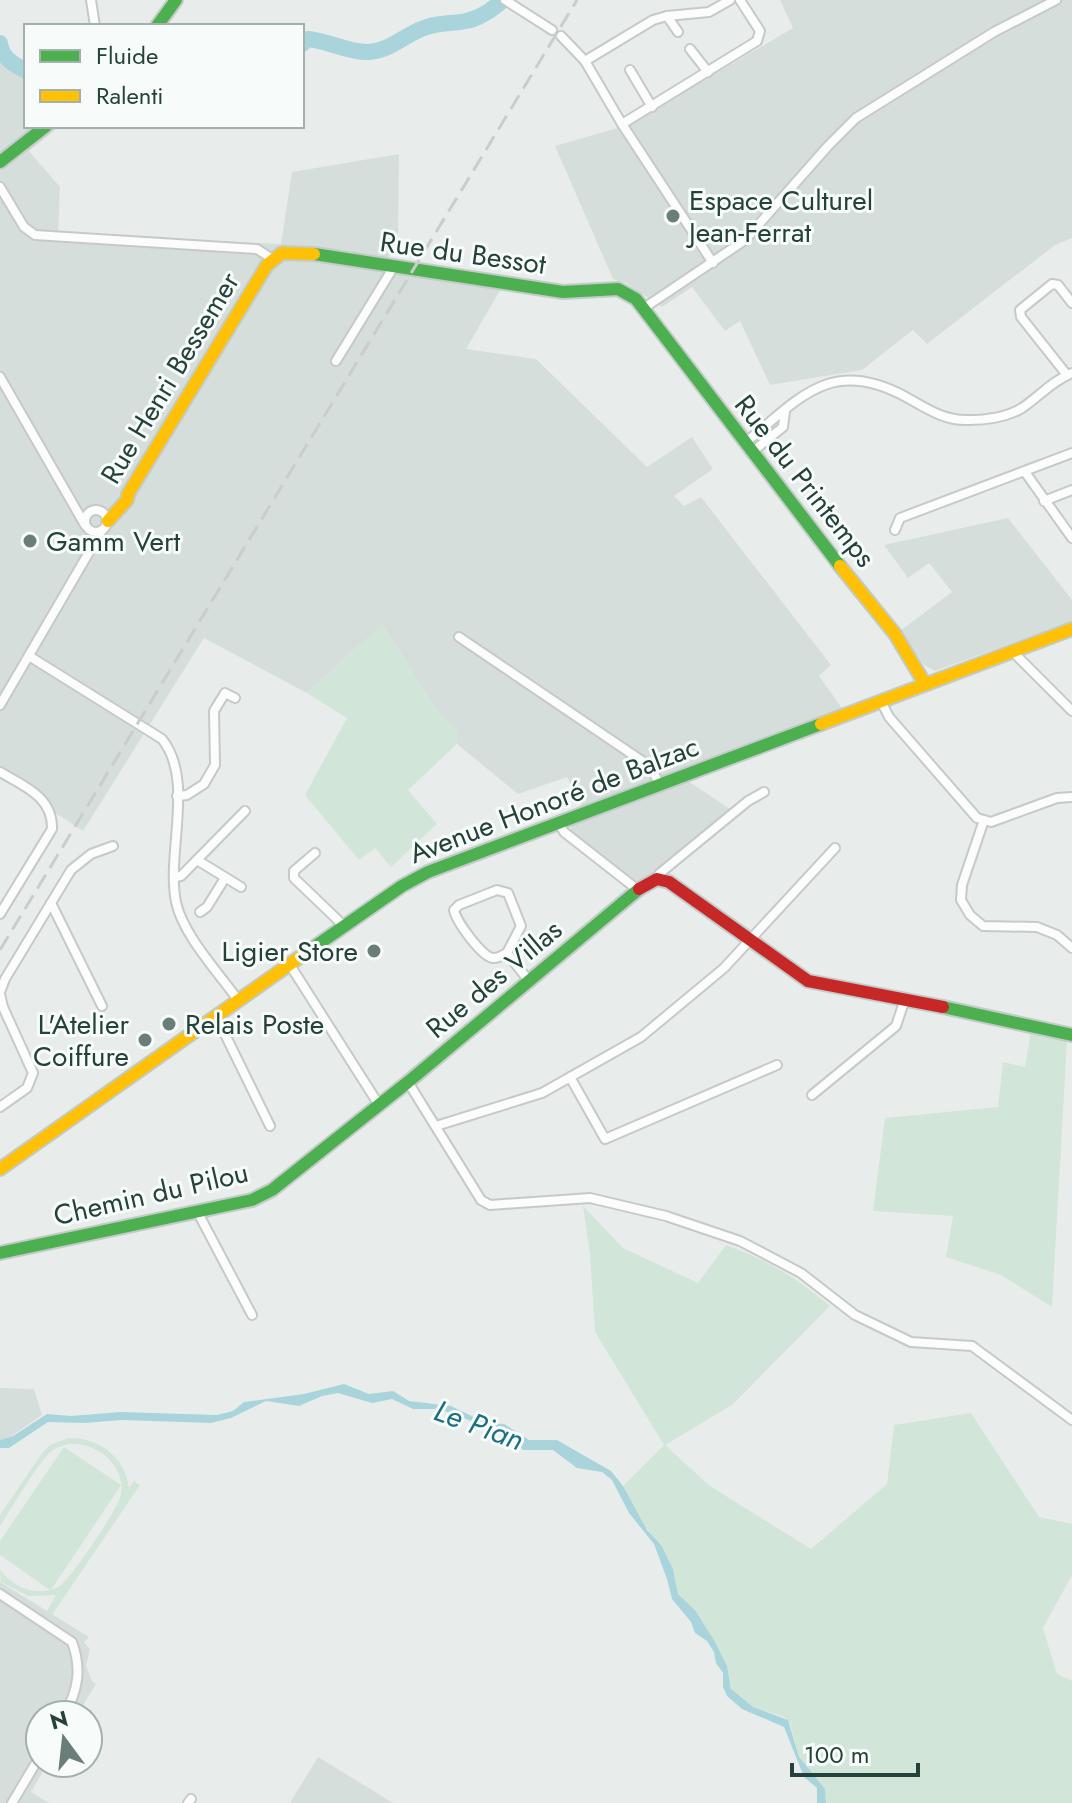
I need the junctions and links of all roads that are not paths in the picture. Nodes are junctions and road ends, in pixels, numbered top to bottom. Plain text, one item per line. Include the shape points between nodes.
1 (91, 0) edge
2 (176, 0) edge
3 (730, 0) edge
4 (740, 0) edge
5 (1056, 0) edge
6 (506, 1) edge
7 (667, 16) junction
8 (95, 24) edge
9 (158, 24) edge
10 (552, 30) dead end
11 (678, 32) dead end
12 (561, 36) dead end
13 (690, 49) dead end
14 (585, 61) junction
15 (630, 70) dead end
16 (708, 72) junction
17 (652, 107) junction
18 (622, 124) junction
19 (43, 128) edge
20 (0, 162) edge
21 (0, 187) edge
22 (271, 258) junction
23 (713, 263) junction
24 (393, 268) junction
25 (1072, 303) edge
26 (644, 308) junction
27 (336, 361) dead end
28 (1070, 374) edge
29 (0, 377) edge
30 (749, 448) junction
31 (1072, 453) edge
32 (1025, 472) junction
33 (1072, 490) edge
34 (69, 493) junction
35 (128, 494) junction
36 (1044, 501) junction
37 (95, 510) junction
38 (105, 526) junction
39 (86, 527) junction
40 (895, 530) dead end
41 (1072, 538) edge
42 (90, 551) junction
43 (1067, 631) edge
44 (459, 637) dead end
45 (1072, 643) edge
46 (1013, 652) junction
47 (29, 656) junction
48 (925, 684) junction
49 (235, 698) dead end
50 (881, 701) junction
51 (0, 705) edge
52 (1072, 711) edge
53 (0, 772) edge
54 (659, 784) junction
55 (764, 792) dead end
56 (177, 796) junction
57 (1072, 797) edge
58 (245, 811) dead end
59 (984, 820) junction
60 (558, 822) junction
61 (113, 846) dead end
62 (835, 848) dead end
63 (315, 853) dead end
64 (197, 860) junction
65 (174, 877) junction
66 (225, 878) junction
67 (657, 879) junction
68 (241, 887) dead end
69 (0, 890) edge
70 (638, 890) junction
71 (10, 897) junction
72 (51, 903) junction
73 (200, 912) dead end
74 (0, 914) edge
75 (344, 926) junction
76 (750, 939) junction
77 (1072, 948) edge
78 (507, 953) junction
79 (290, 965) junction
80 (529, 981) junction
81 (0, 993) edge
82 (905, 999) junction
83 (238, 1000) junction
84 (102, 1006) dead end
85 (216, 1016) junction
86 (1072, 1035) edge
87 (777, 1065) dead end
88 (570, 1077) junction
89 (408, 1082) junction
90 (812, 1095) dead end
91 (379, 1105) junction
92 (0, 1107) edge
93 (270, 1126) dead end
94 (436, 1126) junction
95 (1, 1164) edge
96 (197, 1211) junction
97 (0, 1253) edge
98 (252, 1315) dead end
99 (1072, 1420) edge
100 (0, 1594) edge
101 (73, 1699) edge
102 (26, 1779) edge
103 (12, 1803) edge

1 - 8 street
2 - 9 street
3 - 7 street via 698,15
4 - 16 street via 760,36
5 - 23 street via 856,118 761,224
6 - 10 street
7 - 11 street
7 - 14 street
12 - 14 street
13 - 16 street
14 - 18 street
15 - 17 street
16 - 17 street
17 - 18 street
18 - 23 street
19 - 20 street
21 - 22 street via 24,227 35,235 257,249
22 - 24 street, Rue du Bessot via 287,251
22 - 35 street, Rue Henri Bessemer
23 - 26 street
24 - 26 street, Rue du Bessot via 563,292 618,289
24 - 27 street
25 - 28 street via 1052,284 1020,310
26 - 30 street, Rue du Printemps
28 - 30 street via 1022,407 967,421 928,410 882,385 830,383 808,391 785,411 783,427
29 - 34 street
30 - 48 street, Rue du Printemps via 895,634
31 - 32 street
32 - 36 street
32 - 40 street via 900,518
33 - 36 street
34 - 37 street
34 - 39 street
35 - 37 street
35 - 38 street, Rue Henri Bessemer
36 - 41 street
37 - 38 street, Rue Henri Bessemer via 103,512
37 - 39 street, Rue Henri Bessemer via 87,514
38 - 39 street via 94,532
38 - 42 street, Rue Henri Bessemer
39 - 42 street
42 - 47 street, Rue Henri Bessemer
43 - 45 street
43 - 46 street, Avenue Honoré de Balzac
44 - 54 street via 651,767
46 - 48 street, Avenue Honoré de Balzac
46 - 52 street
47 - 51 street, Rue Henri Bessemer
47 - 56 street via 162,739 176,763
48 - 50 street, Avenue Honoré de Balzac
49 - 56 street via 225,693 214,711 215,765 204,784
50 - 54 street, Avenue Honoré de Balzac
50 - 59 street via 896,725
53 - 71 street via 38,795 52,816 52,829
54 - 60 street, Avenue Honoré de Balzac
55 - 67 street
56 - 65 street
57 - 59 street
58 - 64 street
59 - 77 street via 962,885 961,900 970,915 983,926 1037,927
60 - 70 street
60 - 75 street, Avenue Honoré de Balzac via 428,872
61 - 72 street via 81,860
62 - 76 street
63 - 75 street via 294,871 294,878
64 - 65 street
64 - 66 street
65 - 83 street via 184,925
66 - 68 street
66 - 73 street
67 - 70 street, Rue des Villas
67 - 76 street
69 - 71 street
70 - 80 street, Rue des Villas
71 - 74 street
72 - 81 street
72 - 84 street
75 - 79 street, Avenue Honoré de Balzac
76 - 82 street via 808,981
76 - 88 street via 724,968 641,1037
78 - 78 street via 521,926 508,893 497,890 454,910 486,955
78 - 80 street
79 - 83 street, Avenue Honoré de Balzac
79 - 91 street
80 - 89 street, Rue des Villas
81 - 92 street via 33,1079
82 - 86 street
82 - 90 street via 896,1026
83 - 85 street, Avenue Honoré de Balzac
85 - 93 street
85 - 95 street, Avenue Honoré de Balzac
87 - 88 street via 605,1139
88 - 94 street via 542,1093
89 - 91 street, Rue des Villas
89 - 94 street
91 - 96 street, Chemin du Pilou via 272,1190 252,1200
94 - 99 street via 481,1200 490,1205 590,1198 666,1216 759,1249 801,1273 855,1315 911,1342 972,1346
96 - 97 street, Chemin du Pilou
96 - 98 street
100 - 101 street via 72,1642 78,1684
102 - 103 street

